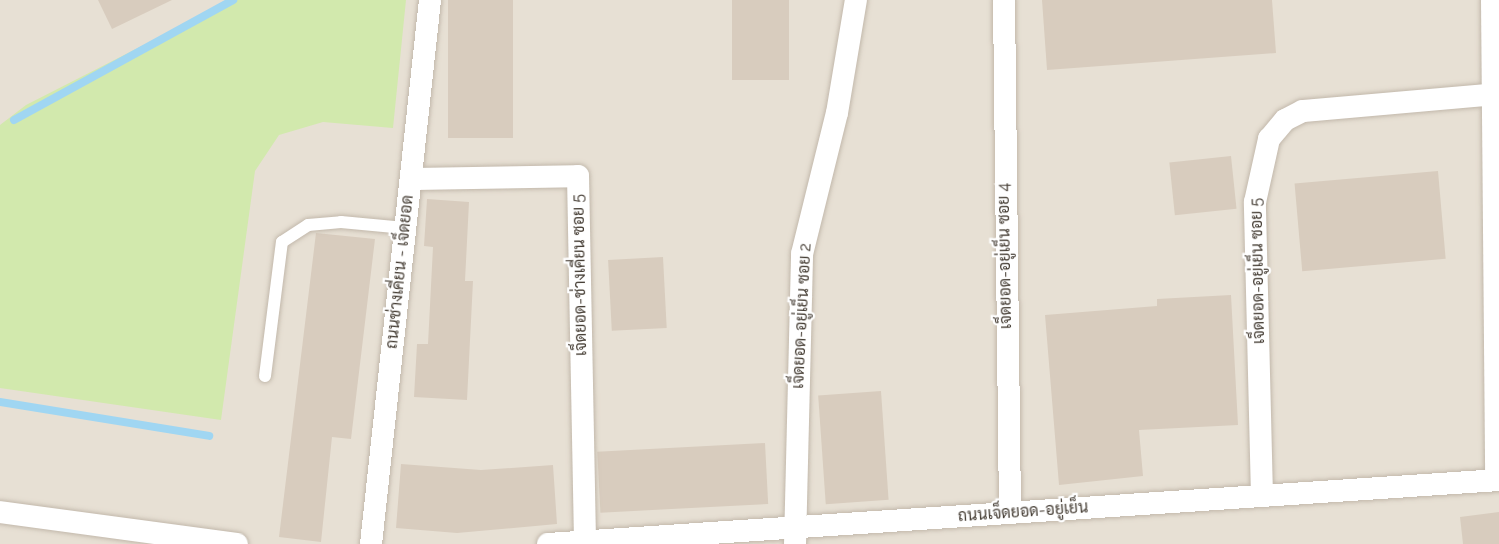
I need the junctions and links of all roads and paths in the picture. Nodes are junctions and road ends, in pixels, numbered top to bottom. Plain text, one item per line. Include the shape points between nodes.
1 (430, 0) edge
2 (856, 0) edge
3 (1004, 0) edge
4 (1492, 0) edge
5 (1496, 95) edge
6 (411, 179) junction
7 (1496, 211) edge
8 (405, 228) junction
9 (1497, 320) edge
10 (265, 376) dead end
11 (1498, 480) edge
12 (1262, 496) junction
13 (0, 512) edge
14 (1010, 513) junction
15 (795, 537) edge
16 (585, 543) edge
17 (237, 544) edge
18 (371, 544) edge
19 (548, 544) edge

1 - 6 street, ถนนช่างเคี่ยน - เจ็ดยอด
2 - 15 street, เจ็ดยอด-อยู่เย็น ซอย 2 via 837,113 802,254
3 - 14 street, เจ็ดยอด-อยู่เย็น ซอย 4
4 - 5 street
5 - 7 street
5 - 12 street, เจ็ดยอด-อยู่เย็น ซอย 5 via 1304,111 1285,120 1269,139 1255,202
6 - 8 street, ถนนช่างเคี่ยน - เจ็ดยอด
6 - 16 street, เจ็ดยอด-ช่างเคี่ยน ซอย 5 via 578,176
7 - 9 street
8 - 10 lane via 341,222 308,225 282,242
8 - 18 street, ถนนช่างเคี่ยน - เจ็ดยอด
9 - 11 street
11 - 12 street, ถนนเจ็ดยอด-อยู่เย็น
12 - 14 street, ถนนเจ็ดยอด-อยู่เย็น
13 - 17 street
14 - 15 street, ถนนเจ็ดยอด-อยู่เย็น
15 - 16 street, ถนนเจ็ดยอด-อยู่เย็น
16 - 19 street, ถนนเจ็ดยอด-อยู่เย็น

